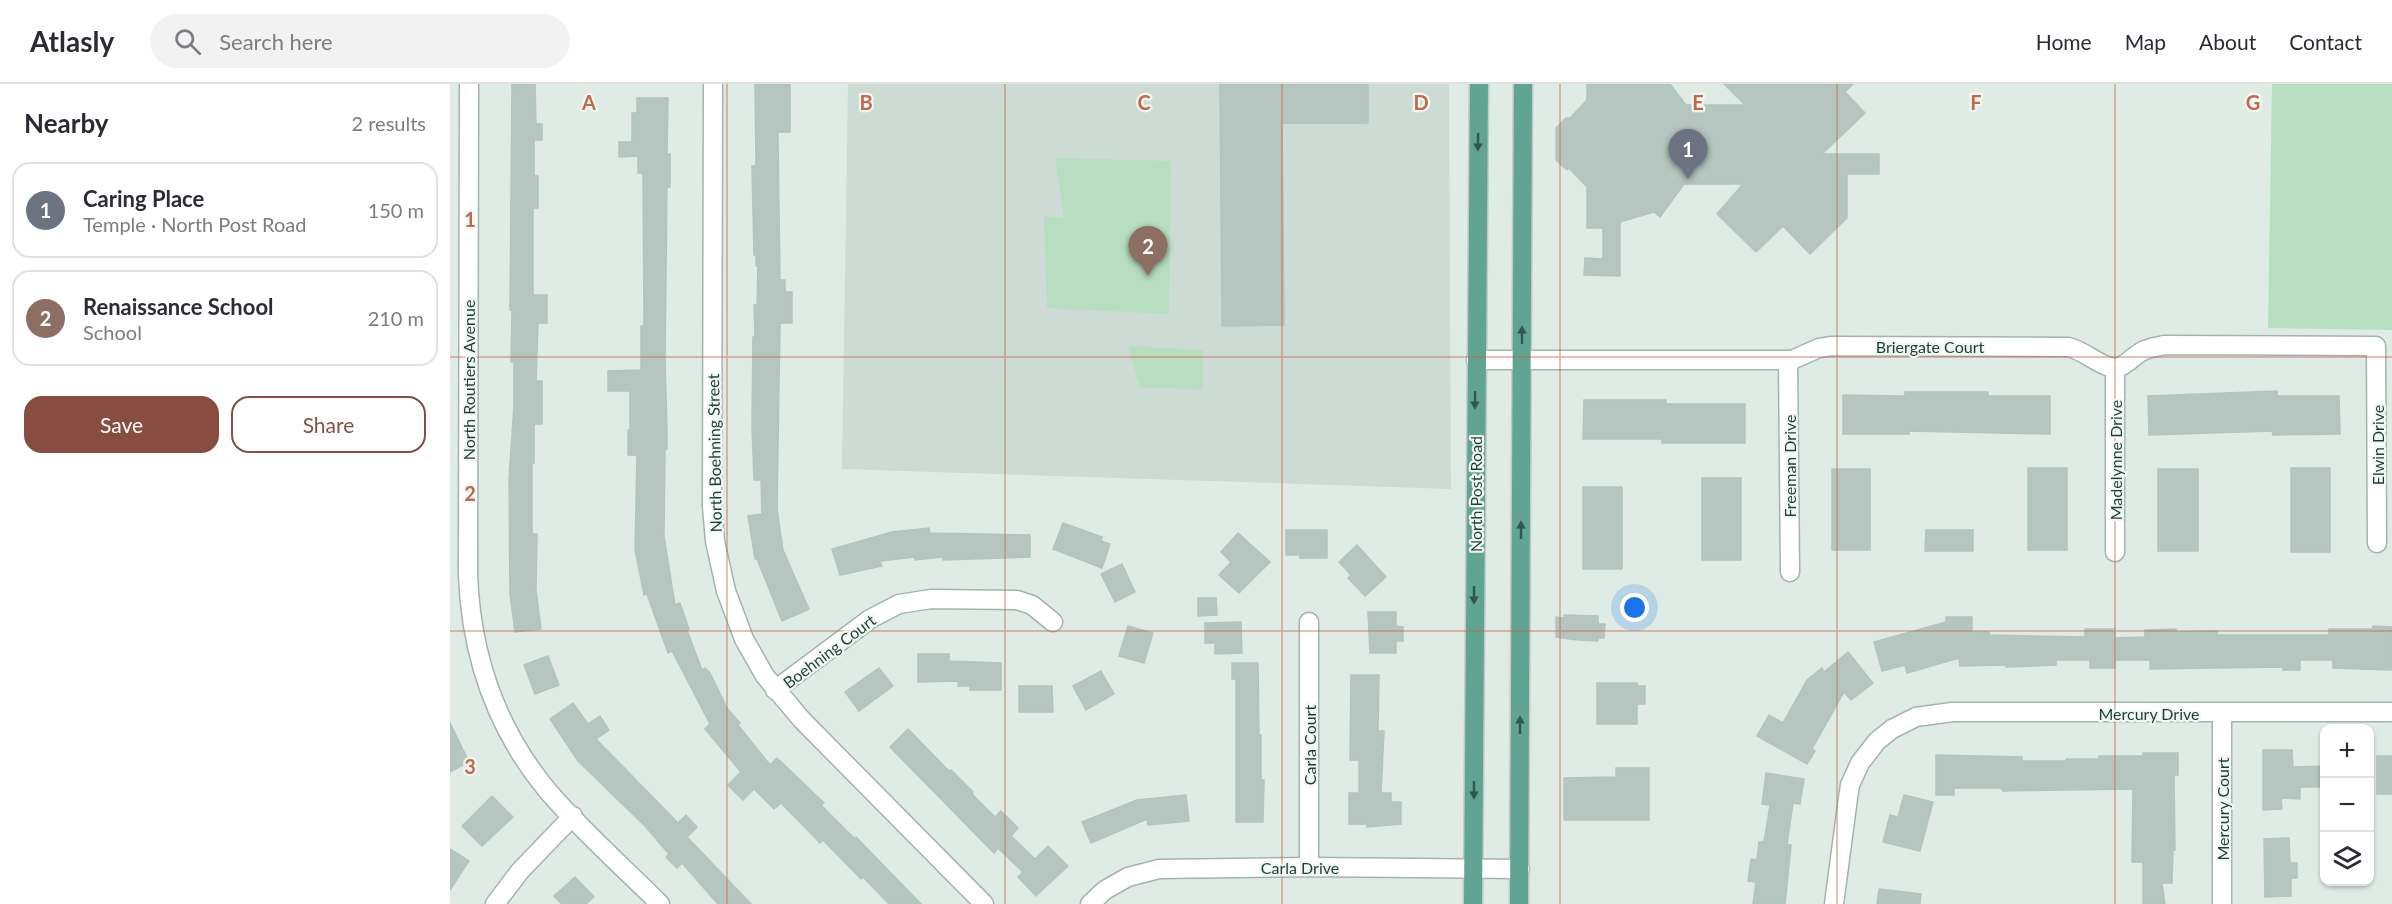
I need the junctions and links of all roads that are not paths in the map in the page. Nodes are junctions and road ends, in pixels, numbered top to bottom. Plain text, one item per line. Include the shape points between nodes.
1 (469, 84) edge
2 (713, 84) edge
3 (1479, 84) edge
4 (1523, 84) edge
5 (1476, 360) junction
6 (1522, 360) junction
7 (1788, 360) junction
8 (2115, 368) junction
9 (2377, 543) dead end
10 (2115, 552) dead end
11 (1790, 572) dead end
12 (1053, 622) dead end
13 (1309, 622) dead end
14 (776, 690) junction
15 (2392, 712) edge
16 (2222, 713) junction
17 (573, 816) junction
18 (1309, 867) junction
19 (1473, 869) junction
20 (1520, 869) junction
21 (495, 904) edge
22 (660, 904) edge
23 (984, 904) edge
24 (1090, 904) edge
25 (1473, 904) edge
26 (1519, 904) edge
27 (1834, 904) edge
28 (2222, 904) edge

1 - 17 street, North Routiers Avenue via 471,618 490,695 505,726 538,777
2 - 14 street, North Boehning Street via 714,533 721,575 737,623
3 -> 5 main road, North Post Road
6 -> 4 main road
5 - 6 street, Briergate Court
5 -> 19 main road, North Post Road
6 - 7 street, Briergate Court
20 -> 6 main road
7 - 8 street, Briergate Court via 1832,346 2069,347
7 - 11 street, Freeman Drive
8 - 9 street, Elwin Drive via 2144,350 2164,345 2376,346
8 - 10 street, Madelynne Drive
12 - 14 street, Boehning Court via 1032,605 1017,600 931,599 899,604 870,619
13 - 18 street, Carla Court
14 - 23 street, North Boehning Street
15 - 16 street, Mercury Drive
16 - 27 street, Mercury Drive via 1952,712 1908,721 1878,741 1855,774 1848,798
16 - 28 street, Mercury Court
17 - 21 street via 520,871
17 - 22 street, North Routiers Avenue
18 - 19 street, Carla Drive
18 - 24 street, Carla Drive via 1159,869 1128,877
19 - 20 street, Carla Drive
19 - 25 main road, North Post Road
20 - 26 main road

